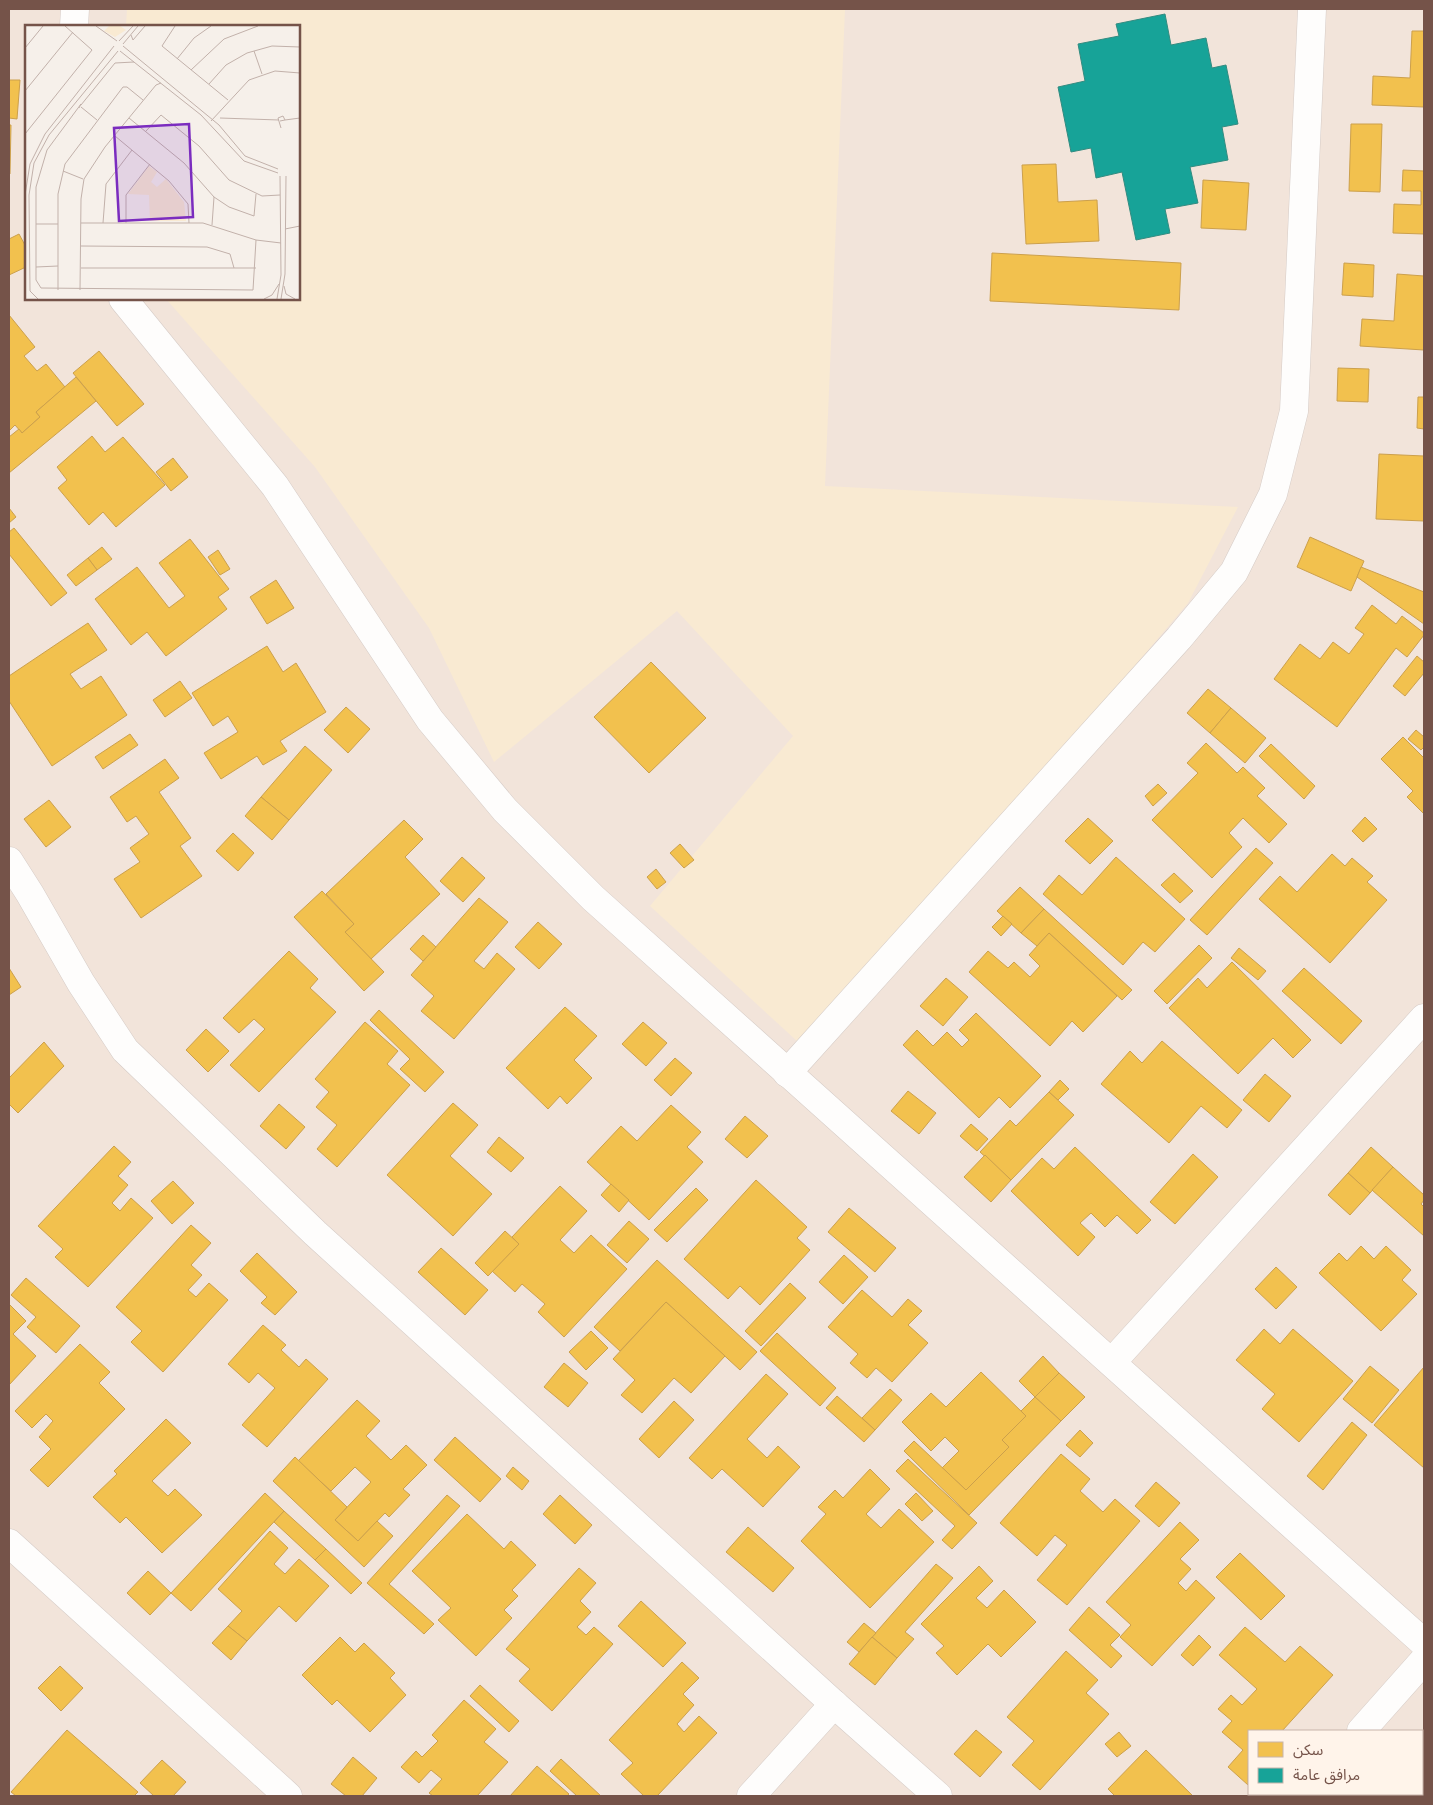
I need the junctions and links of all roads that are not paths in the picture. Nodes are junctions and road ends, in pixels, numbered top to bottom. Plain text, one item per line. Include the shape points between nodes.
1 (75, 9) edge
2 (1312, 9) edge
3 (74, 25) edge
4 (124, 300) edge
5 (9, 861) edge
6 (1424, 1018) edge
7 (788, 1073) junction
8 (1112, 1362) junction
9 (9, 1542) edge
10 (1424, 1643) edge
11 (1424, 1660) edge
12 (834, 1704) junction
13 (1362, 1730) edge
14 (288, 1796) edge
15 (751, 1796) edge
16 (938, 1796) edge

1 - 3 street
2 - 7 street via 1294,411 1273,494 1234,572 1179,638
4 - 7 street via 275,486 430,720 505,810 593,898
5 - 12 street via 125,1050 314,1233
6 - 8 street
7 - 8 street
8 - 10 street
9 - 14 street
11 - 13 street
12 - 15 street
12 - 16 street

